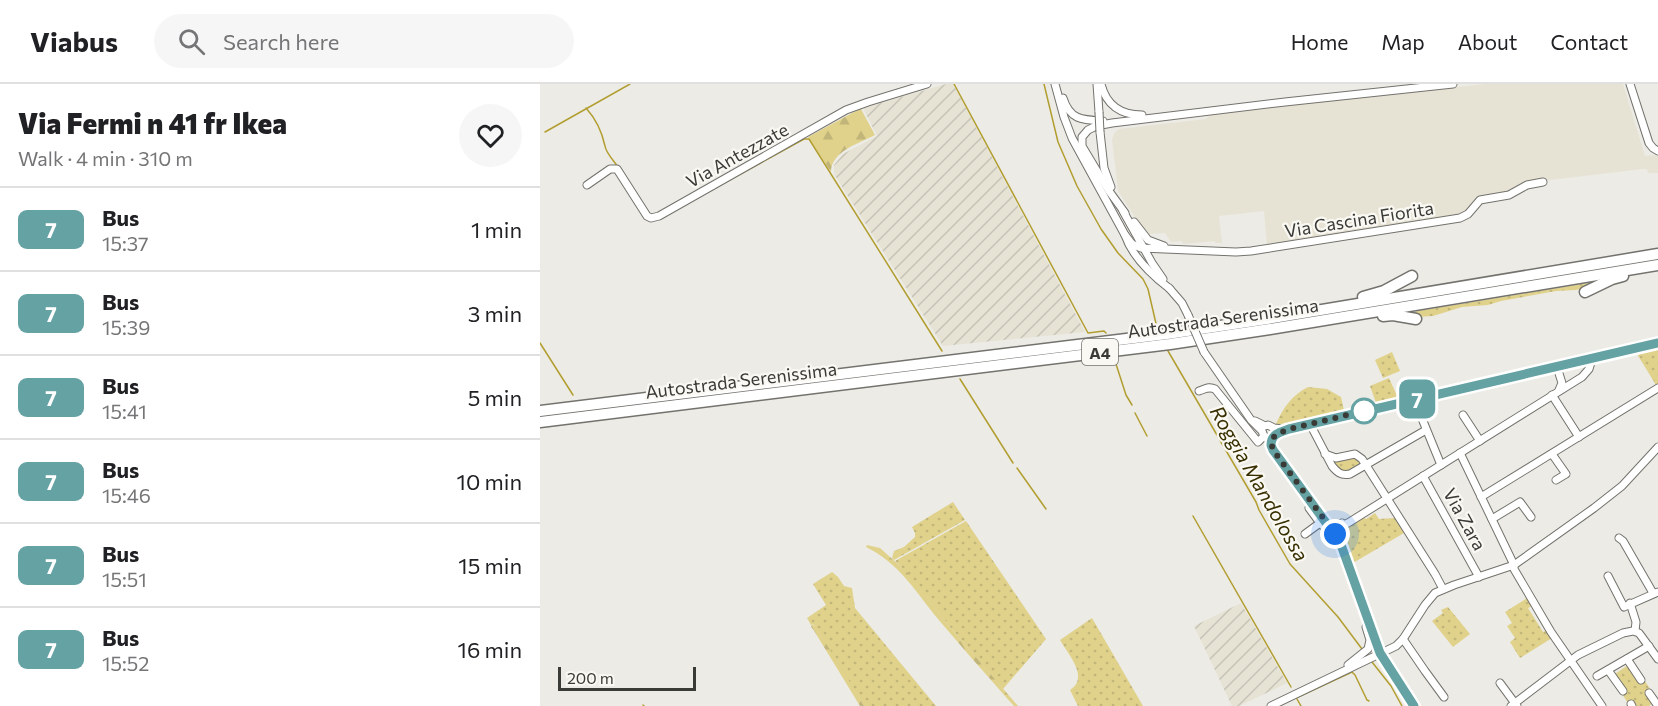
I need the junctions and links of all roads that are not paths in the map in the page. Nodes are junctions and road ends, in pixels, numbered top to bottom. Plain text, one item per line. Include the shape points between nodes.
1 (927, 84) edge
2 (1056, 84) edge
3 (1099, 84) edge
4 (1453, 84) edge
5 (1630, 84) edge
6 (1285, 102) junction
7 (1125, 121) junction
8 (1658, 151) edge
9 (1543, 182) dead end
10 (587, 184) dead end
11 (1112, 189) junction
12 (1125, 213) junction
13 (1125, 235) junction
14 (1137, 243) junction
15 (1145, 248) junction
16 (1169, 248) junction
17 (1658, 254) edge
18 (1152, 262) junction
19 (1658, 265) edge
20 (1658, 270) edge
21 (1412, 276) dead end
22 (1170, 289) junction
23 (1585, 292) dead end
24 (1416, 319) dead end
25 (1268, 324) junction
26 (1658, 343) edge
27 (1592, 359) junction
28 (1557, 367) junction
29 (1565, 384) junction
30 (1658, 388) edge
31 (1199, 391) dead end
32 (1555, 394) junction
33 (1414, 399) junction
34 (540, 411) edge
35 (1463, 415) dead end
36 (540, 422) edge
37 (1310, 424) junction
38 (1426, 430) junction
39 (1269, 435) junction
40 (1579, 437) junction
41 (1480, 441) junction
42 (1658, 447) edge
43 (1460, 453) junction
44 (1325, 454) junction
45 (1552, 454) junction
46 (1335, 458) junction
47 (1366, 465) junction
48 (1441, 465) junction
49 (1332, 466) junction
50 (1424, 476) junction
51 (1556, 480) dead end
52 (1481, 497) junction
53 (1387, 498) junction
54 (1309, 508) dead end
55 (1531, 517) dead end
56 (1492, 519) junction
57 (1325, 524) junction
58 (1305, 534) dead end
59 (1619, 538) dead end
60 (1514, 565) junction
61 (1435, 574) junction
62 (1608, 576) dead end
63 (1479, 577) junction
64 (1454, 585) junction
65 (1443, 589) junction
66 (1655, 592) edge
67 (1630, 603) junction
68 (1366, 614) junction
69 (1635, 631) junction
70 (1403, 639) junction
71 (1649, 646) junction
72 (1380, 653) junction
73 (1627, 659) junction
74 (1658, 659) edge
75 (1571, 661) junction
76 (1608, 670) junction
77 (1342, 671) junction
78 (1597, 676) dead end
79 (1641, 680) dead end
80 (1500, 683) dead end
81 (1623, 691) dead end
82 (1649, 693) dead end
83 (1444, 697) dead end
84 (1514, 705) edge
85 (1271, 706) edge
86 (1414, 706) edge
87 (1602, 706) edge
88 (1658, 706) edge

1 - 10 street, Via Antezzate via 846,110 659,216 647,216 616,169
2 - 7 street via 1067,108 1076,117
2 - 13 street via 1072,138
3 - 6 street via 1111,105 1134,115
3 - 11 street, bridge via 1104,168
4 - 6 street
5 - 8 street via 1649,143
6 - 7 street
7 - 12 street via 1092,128 1084,133 1081,142
9 - 16 street, Via Cascina Fiorita via 1509,195 1480,200 1468,214 1457,219 1251,251
11 - 12 street
11 - 16 street via 1144,236
12 - 14 street
13 - 14 street
13 - 22 street via 1140,259
14 - 15 street
15 - 16 street, Via Cascina Fiorita
15 - 18 street
16 - 18 street via 1157,250
17 - 25 highway, Autostrada Serenissima / A4
18 - 22 street
19 - 25 highway, Autostrada Serenissima / A4
20 - 23 highway via 1612,279
21 - 25 highway via 1372,295 1293,309
22 - 39 street, bridge via 1182,303 1204,352 1247,414
24 - 25 highway via 1393,315 1298,330
25 - 34 highway, Autostrada Serenissima / A4
25 - 36 highway, Autostrada Serenissima / A4 via 1170,344
26 - 27 street
27 - 28 street
27 - 29 street via 1586,373
28 - 29 street
28 - 33 street
29 - 32 street
30 - 40 street
31 - 39 street via 1215,389 1258,442
32 - 40 street
32 - 41 street
33 - 37 street
33 - 38 street
35 - 41 street
37 - 39 street
37 - 44 street
38 - 47 street
38 - 48 street
39 - 57 street
40 - 45 street
41 - 43 street
42 - 60 street via 1622,486
43 - 48 street
43 - 52 street
44 - 46 street
44 - 49 street
45 - 51 street via 1566,474
45 - 52 street
46 - 47 street via 1355,454
46 - 49 street
47 - 49 street via 1345,475
47 - 53 street
48 - 50 street
50 - 53 street
50 - 63 street, Via Zara
52 - 56 street
53 - 57 street via 1346,524
53 - 61 street
54 - 57 street
55 - 56 street via 1521,502
56 - 60 street
57 - 58 street
57 - 68 street via 1344,550
59 - 66 street
60 - 63 street
60 - 75 street
61 - 64 street
61 - 65 street
62 - 67 street via 1624,606
63 - 64 street
64 - 65 street
65 - 70 street via 1429,599
66 - 67 street
67 - 69 street
68 - 72 street
68 - 77 street via 1369,646
69 - 71 street
69 - 75 street via 1623,633
70 - 72 street
70 - 83 street
71 - 73 street
71 - 74 street
72 - 77 street
72 - 86 street
73 - 76 street
73 - 79 street
75 - 84 street
75 - 87 street
76 - 78 street
76 - 81 street
77 - 85 street
80 - 84 street
82 - 88 street

